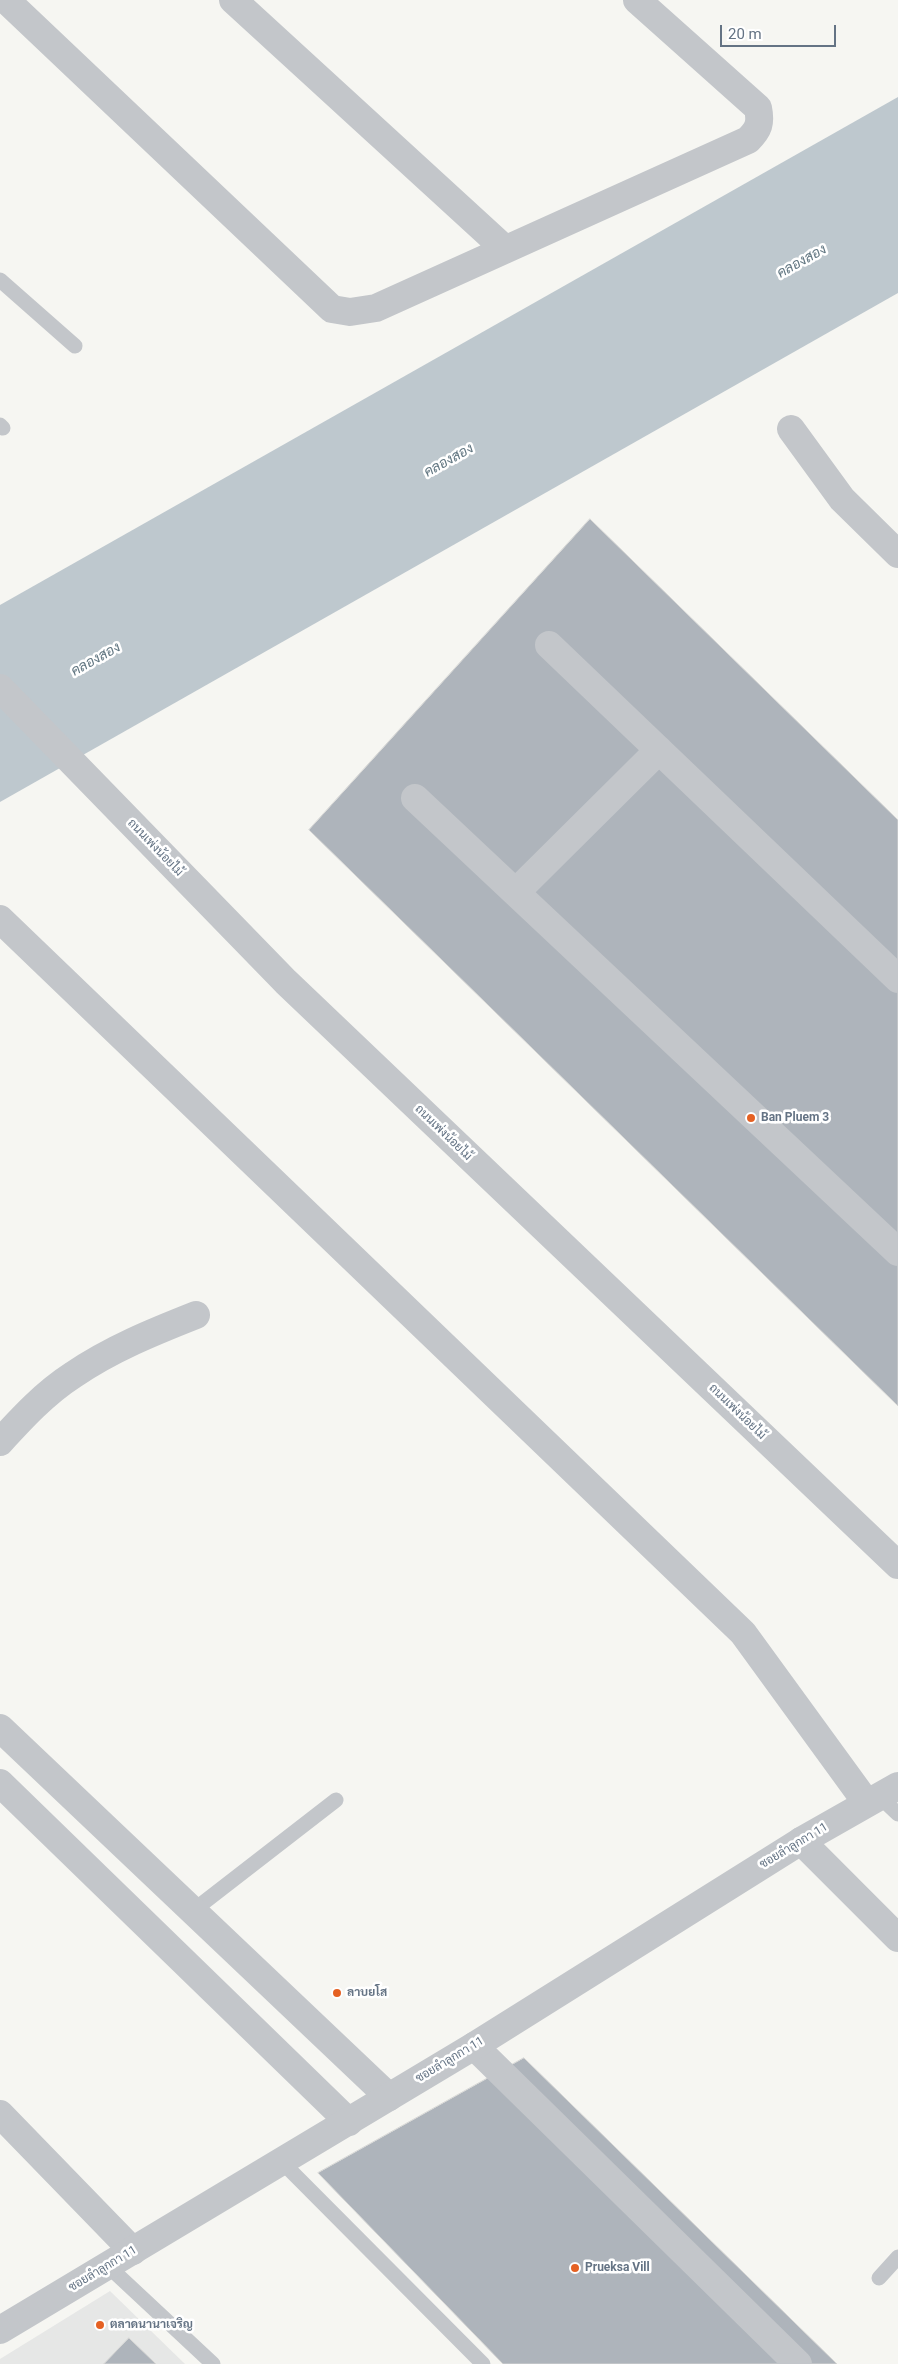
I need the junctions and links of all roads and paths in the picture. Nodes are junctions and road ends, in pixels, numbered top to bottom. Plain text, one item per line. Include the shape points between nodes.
1 (6, 0) edge
2 (233, 0) edge
3 (637, 0) edge
4 (505, 249) junction
5 (0, 280) edge
6 (75, 346) dead end
7 (791, 429) dead end
8 (898, 554) edge
9 (549, 645) dead end
10 (0, 688) edge
11 (659, 750) junction
12 (415, 798) dead end
13 (516, 892) junction
14 (0, 919) edge
15 (898, 979) edge
16 (898, 1252) edge
17 (196, 1315) dead end
18 (0, 1442) edge
19 (898, 1565) edge
20 (0, 1728) edge
21 (0, 1783) edge
22 (336, 1800) dead end
23 (885, 1800) edge
24 (801, 1841) junction
25 (194, 1910) junction
26 (898, 1938) edge
27 (474, 2046) junction
28 (390, 2097) junction
29 (0, 2114) edge
30 (349, 2122) junction
31 (282, 2162) junction
32 (133, 2251) junction
33 (898, 2258) edge
34 (108, 2266) junction
35 (879, 2278) dead end
36 (0, 2330) edge
37 (213, 2364) edge
38 (483, 2364) edge
39 (798, 2364) edge

1 - 4 street via 332,309 350,312 376,308
2 - 4 street
3 - 4 street via 758,108 759,129 748,140
5 - 6 lane
7 - 8 street via 842,499
9 - 11 street
10 - 19 street, ถนนเพ่งน้อยไม้ via 286,982
11 - 13 street
11 - 15 street
12 - 13 street
13 - 16 street
14 - 23 street via 743,1633
17 - 18 street via 134,1340 71,1376 27,1413
20 - 25 street
21 - 30 street
22 - 25 lane
23 - 24 street, ซอยลำลูกกา 11
24 - 26 street
24 - 27 street, ซอยลำลูกกา 11
25 - 28 street
27 - 28 street, ซอยลำลูกกา 11
27 - 39 street
28 - 30 street, ซอยลำลูกกา 11
29 - 32 street
30 - 31 street, ซอยลำลูกกา 11
31 - 32 street, ซอยลำลูกกา 11
31 - 38 lane
32 - 34 street, ซอยลำลูกกา 11
33 - 35 lane
34 - 36 street, ซอยลำลูกกา 11
34 - 37 lane

